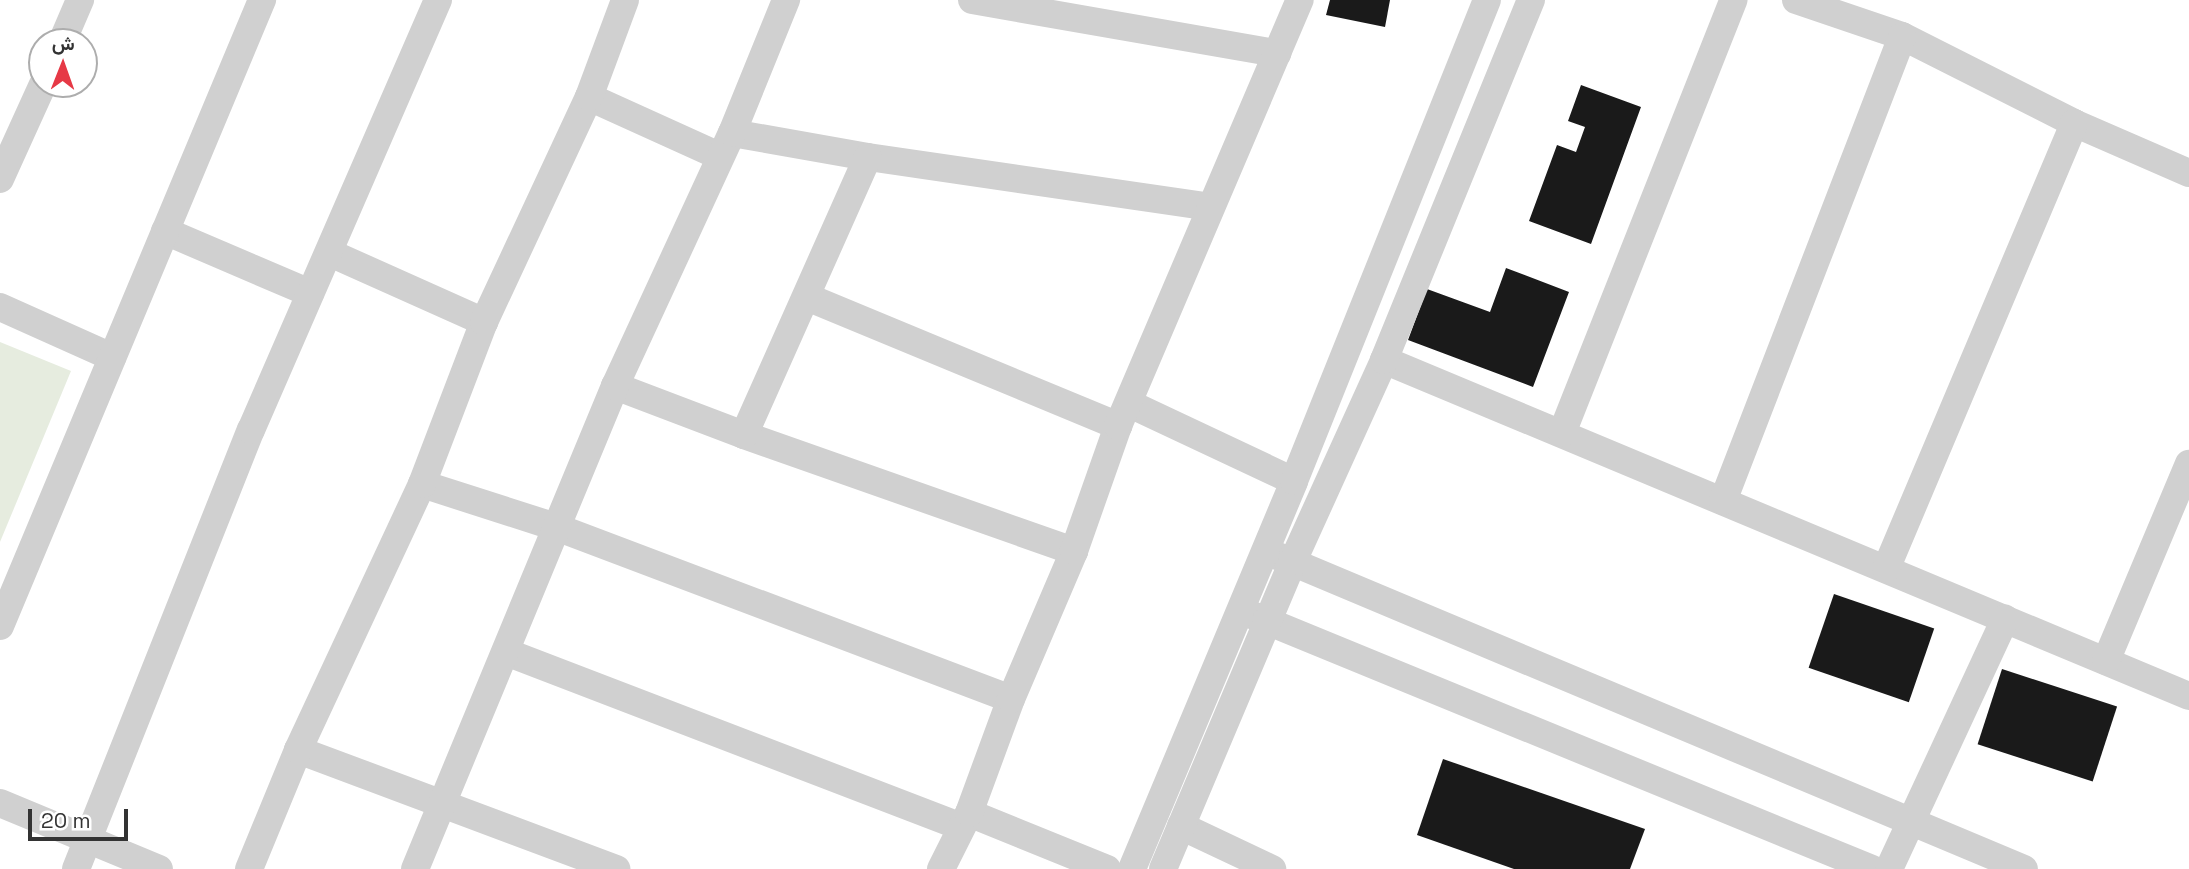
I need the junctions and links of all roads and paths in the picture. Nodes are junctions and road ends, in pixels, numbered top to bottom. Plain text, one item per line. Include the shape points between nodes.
1 (80, 0) edge
2 (262, 0) edge
3 (438, 0) edge
4 (625, 0) edge
5 (786, 0) edge
6 (972, 0) edge
7 (1300, 0) edge
8 (1487, 0) edge
9 (1531, 0) edge
10 (1733, 0) edge
11 (1796, 0) edge
12 (68, 28) edge
13 (1902, 36) junction
14 (1277, 53) junction
15 (589, 97) junction
16 (33, 98) edge
17 (2074, 123) junction
18 (8, 135) edge
19 (725, 144) junction
20 (867, 158) junction
21 (2189, 173) edge
22 (0, 179) edge
23 (1210, 207) junction
24 (166, 231) junction
25 (330, 253) junction
26 (310, 293) junction
27 (807, 297) junction
28 (0, 307) edge
29 (484, 322) junction
30 (113, 357) junction
31 (1384, 360) junction
32 (615, 386) junction
33 (1124, 415) junction
34 (1562, 433) junction
35 (744, 435) junction
36 (2189, 464) edge
37 (1294, 481) junction
38 (422, 484) junction
39 (1723, 501) junction
40 (556, 527) junction
41 (1074, 551) junction
42 (1264, 551) junction
43 (1293, 561) junction
44 (1886, 569) junction
45 (1240, 611) junction
46 (2005, 619) junction
47 (1267, 620) junction
48 (1, 621) edge
49 (506, 652) junction
50 (2106, 661) junction
51 (2189, 696) edge
52 (1012, 699) junction
53 (298, 750) junction
54 (440, 801) junction
55 (0, 803) edge
56 (965, 820) junction
57 (1911, 820) junction
58 (1181, 826) junction
59 (89, 840) junction
60 (76, 869) edge
61 (159, 869) edge
62 (248, 869) edge
63 (415, 869) edge
64 (617, 869) edge
65 (941, 869) edge
66 (1107, 869) edge
67 (1132, 869) edge
68 (1163, 869) edge
69 (1272, 869) edge
70 (1872, 869) edge
71 (1889, 869) edge
72 (2024, 869) edge

1 - 12 street
2 - 24 street
3 - 25 street
4 - 15 street
5 - 19 street
6 - 14 street
7 - 14 street
8 - 37 street
9 - 31 street
10 - 34 street
11 - 13 street
13 - 17 street
13 - 39 street
14 - 23 street
15 - 19 street
15 - 29 street
16 - 18 street
17 - 21 street
17 - 44 street
18 - 22 street
19 - 20 street
19 - 32 street
20 - 23 street
20 - 27 street
23 - 33 street
24 - 26 street
24 - 30 street
25 - 26 street
25 - 29 street
26 - 59 street
27 - 33 street
27 - 35 street
28 - 30 street
29 - 38 street
30 - 48 street
31 - 34 street
31 - 43 street
32 - 35 street
32 - 40 street
33 - 37 street
33 - 41 street
34 - 39 street
35 - 41 street
36 - 50 street
37 - 42 street
38 - 40 street
38 - 53 street
39 - 44 street
40 - 49 street
40 - 52 street
41 - 52 street
42 - 43 street
42 - 45 street
43 - 47 street
43 - 57 street
44 - 46 street
45 - 47 street
45 - 67 street
46 - 50 street
46 - 57 street
47 - 58 street
47 - 70 street
49 - 54 street
49 - 56 street
50 - 51 street
52 - 56 street
53 - 54 street
53 - 62 street
54 - 63 street
54 - 64 street
55 - 59 street
56 - 65 street
56 - 66 street
57 - 71 street
57 - 72 street
58 - 68 street
58 - 69 street
59 - 60 street
59 - 61 street

